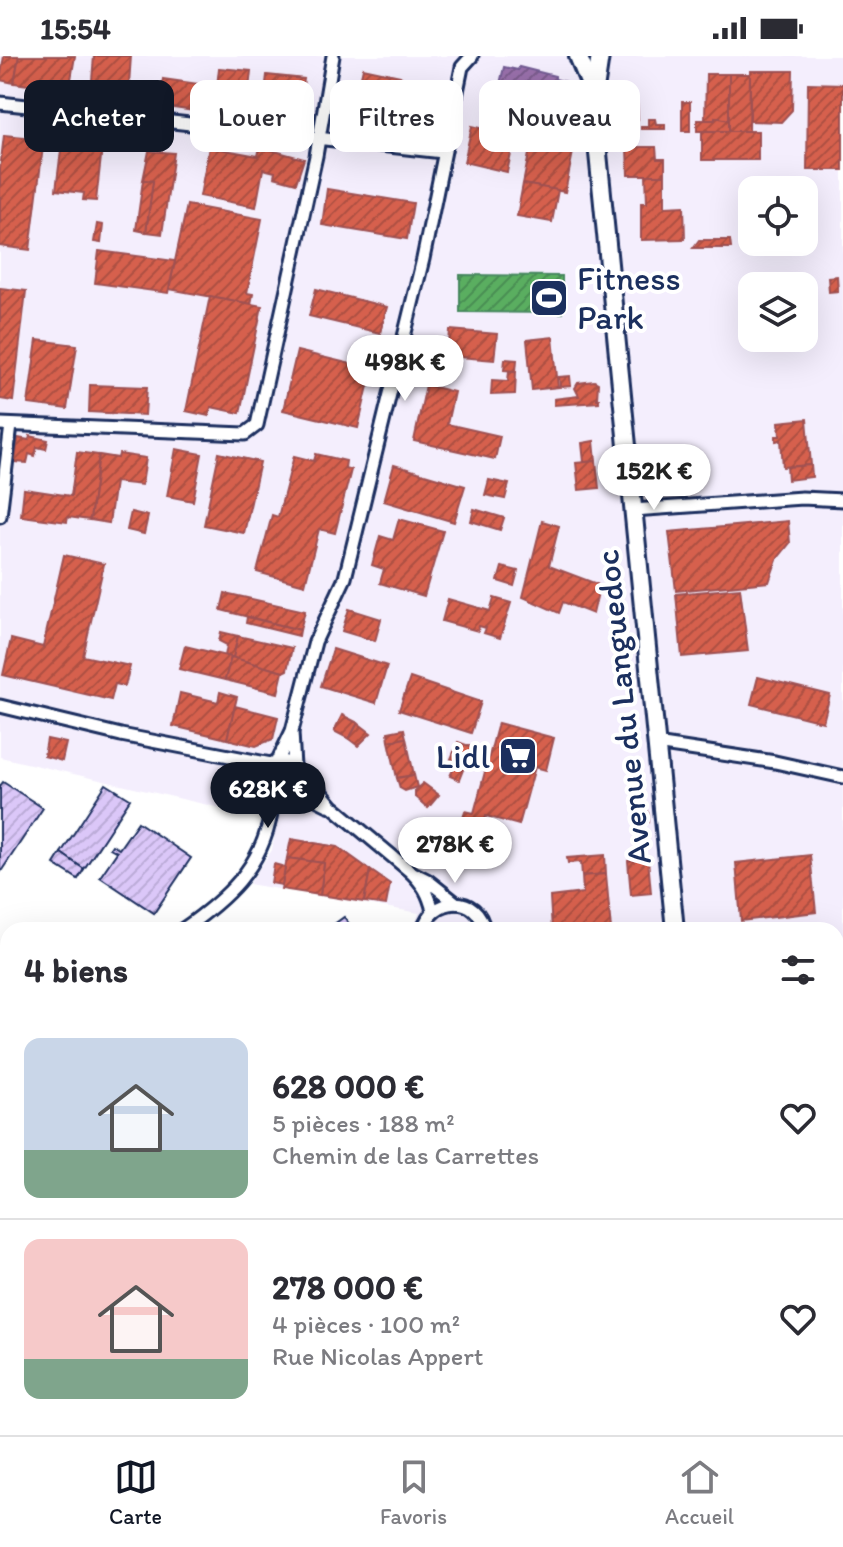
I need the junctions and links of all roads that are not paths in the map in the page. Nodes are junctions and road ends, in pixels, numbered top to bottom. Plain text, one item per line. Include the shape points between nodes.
1 (333, 56) edge
2 (472, 56) edge
3 (578, 56) edge
4 (600, 56) edge
5 (459, 80) edge
6 (588, 80) edge
7 (596, 80) edge
8 (0, 103) edge
9 (319, 139) junction
10 (330, 140) edge
11 (443, 152) edge
12 (598, 152) edge
13 (6, 424) edge
14 (843, 500) edge
15 (633, 510) junction
16 (0, 516) edge
17 (0, 706) edge
18 (292, 731) junction
19 (656, 744) junction
20 (235, 759) junction
21 (274, 763) junction
22 (296, 769) junction
23 (843, 777) edge
24 (264, 784) junction
25 (289, 795) junction
26 (332, 806) junction
27 (271, 813) junction
28 (411, 872) junction
29 (456, 903) junction
30 (433, 911) junction
31 (192, 922) edge
32 (425, 922) edge
33 (481, 922) edge
34 (674, 922) edge

1 - 9 street
2 - 5 street
3 - 6 main road, Avenue du Languedoc
4 - 7 main road, Avenue du Languedoc
8 - 9 street
9 - 10 street
9 - 13 street via 257,425 245,434
11 - 18 street via 423,259 345,578 315,642
12 - 15 main road, Avenue du Languedoc
13 - 16 street
14 - 15 street
15 - 19 main road, Avenue du Languedoc
17 - 20 street
18 - 21 street
18 - 22 street
19 - 23 street
19 - 34 main road, Avenue du Languedoc
20 - 21 street
20 - 24 street
21 - 22 street via 285,761
21 - 24 street via 265,771
22 - 25 street via 298,786
22 - 26 street
24 - 25 street via 275,796
24 - 27 street
25 - 26 street via 308,795
25 - 27 street
26 - 28 street
27 - 31 street via 253,865 235,888
28 - 29 street
28 - 30 street via 430,896
29 - 30 street
29 - 33 street via 468,906
30 - 32 street

